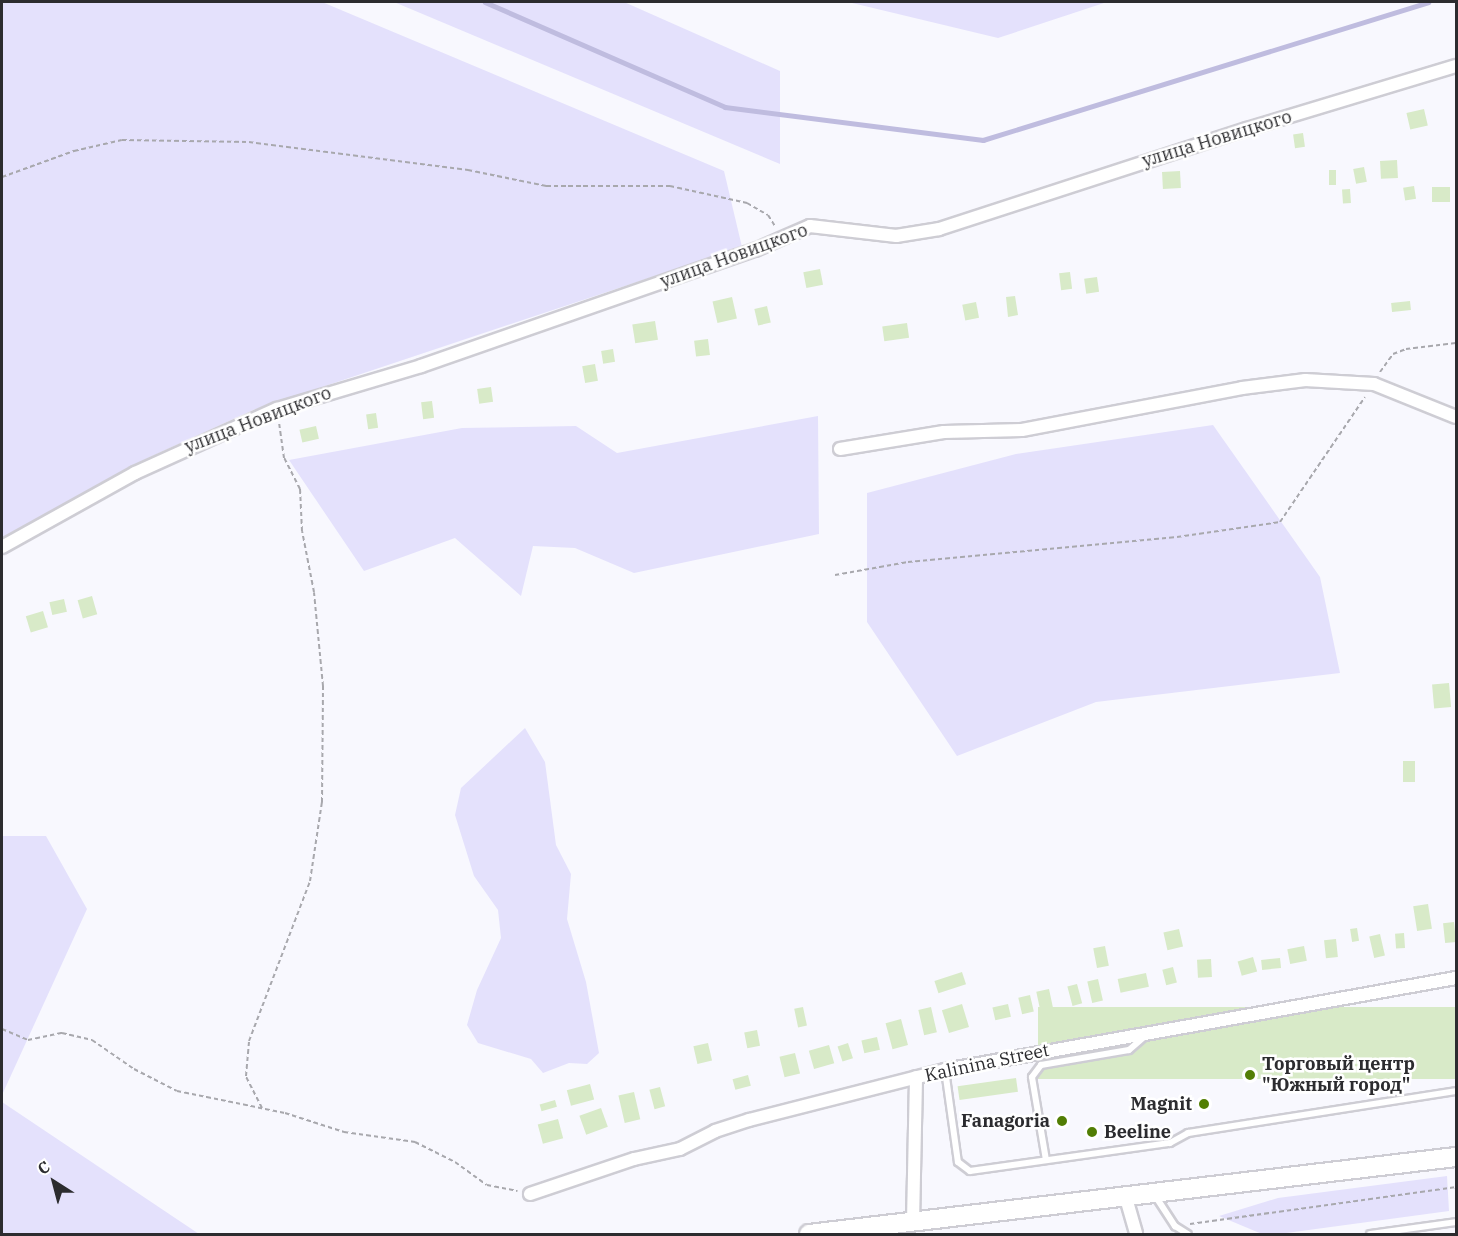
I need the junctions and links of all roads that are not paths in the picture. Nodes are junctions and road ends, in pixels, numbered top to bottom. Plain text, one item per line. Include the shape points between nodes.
1 (1456, 66) edge
2 (1456, 417) edge
3 (840, 449) dead end
4 (2, 547) edge
5 (1456, 978) edge
6 (1149, 1031) junction
7 (945, 1070) junction
8 (916, 1077) junction
9 (1456, 1091) edge
10 (1456, 1157) edge
11 (1046, 1160) junction
12 (530, 1194) road end
13 (1155, 1194) junction
14 (1126, 1198) junction
15 (914, 1222) junction
16 (1456, 1222) edge
17 (809, 1234) edge
18 (1136, 1234) edge
19 (1188, 1234) edge
20 (1370, 1234) edge

1 - 4 street, улица Новицкого via 939,229 896,236 810,226 782,235 755,250 422,366 278,409 135,473
2 - 3 street via 1374,384 1305,380 1022,430 944,432
5 - 6 street, Kalinina Street
6 - 7 street, Kalinina Street
6 - 11 lane via 1129,1050 1041,1065 1032,1077
7 - 8 street, Kalinina Street
7 - 11 lane via 958,1162 963,1168 970,1171
8 - 12 street, Kalinina Street via 749,1120 715,1131 680,1149 634,1159
8 - 15 street
9 - 11 lane via 1188,1133 1170,1143
10 - 13 main road
13 - 14 main road
13 - 19 lane via 1175,1226
14 - 15 main road
14 - 18 street
15 - 17 main road
16 - 20 lane

